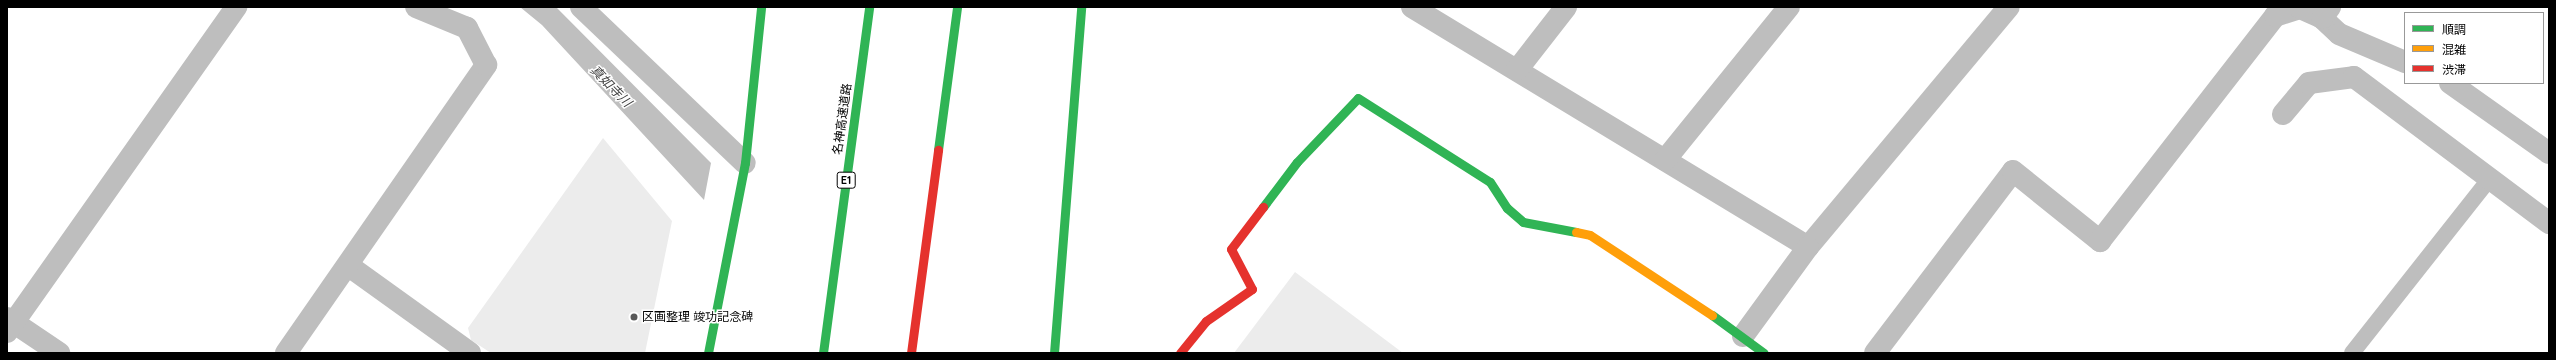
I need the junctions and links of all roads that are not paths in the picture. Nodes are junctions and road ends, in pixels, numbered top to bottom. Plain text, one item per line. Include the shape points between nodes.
1 (236, 7) edge
2 (416, 7) edge
3 (581, 7) edge
4 (761, 7) edge
5 (869, 7) edge
6 (957, 7) edge
7 (1081, 7) edge
8 (1412, 7) edge
9 (1566, 7) edge
10 (1789, 7) edge
11 (2009, 7) edge
12 (2326, 12) edge
13 (2404, 62) edge
14 (1517, 70) junction
15 (2451, 84) edge
16 (2283, 114) dead end
17 (2549, 153) edge
18 (1665, 160) junction
19 (745, 162) junction
20 (2491, 178) junction
21 (2549, 223) edge
22 (1808, 247) junction
23 (349, 266) junction
24 (9, 324) edge
25 (1743, 336) junction
26 (59, 353) edge
27 (286, 353) edge
28 (470, 353) edge
29 (708, 353) edge
30 (823, 353) edge
31 (911, 353) edge
32 (1054, 353) edge
33 (1180, 353) edge
34 (1764, 353) edge
35 (1876, 353) edge
36 (2352, 353) edge

1 - 24 street
2 - 23 street via 467,28 486,65
3 - 19 street
4 - 19 main road
5 - 30 main road, 名神高速道路 / E1
6 - 31 main road
7 - 32 main road
8 - 14 street
9 - 14 street
10 - 18 street
11 - 22 street
12 - 13 street via 2339,34
12 - 35 street via 2300,8 2275,16 2100,241 2013,171
14 - 18 street
15 - 17 street
16 - 20 street via 2309,83 2354,77
18 - 22 street
19 - 29 main road
20 - 21 street
20 - 36 lane
22 - 25 street
23 - 27 street
23 - 28 street
24 - 26 street
25 - 33 main road via 1590,235 1523,222 1508,208 1490,182 1358,98 1297,162 1231,249 1252,289 1206,321
25 - 34 main road

